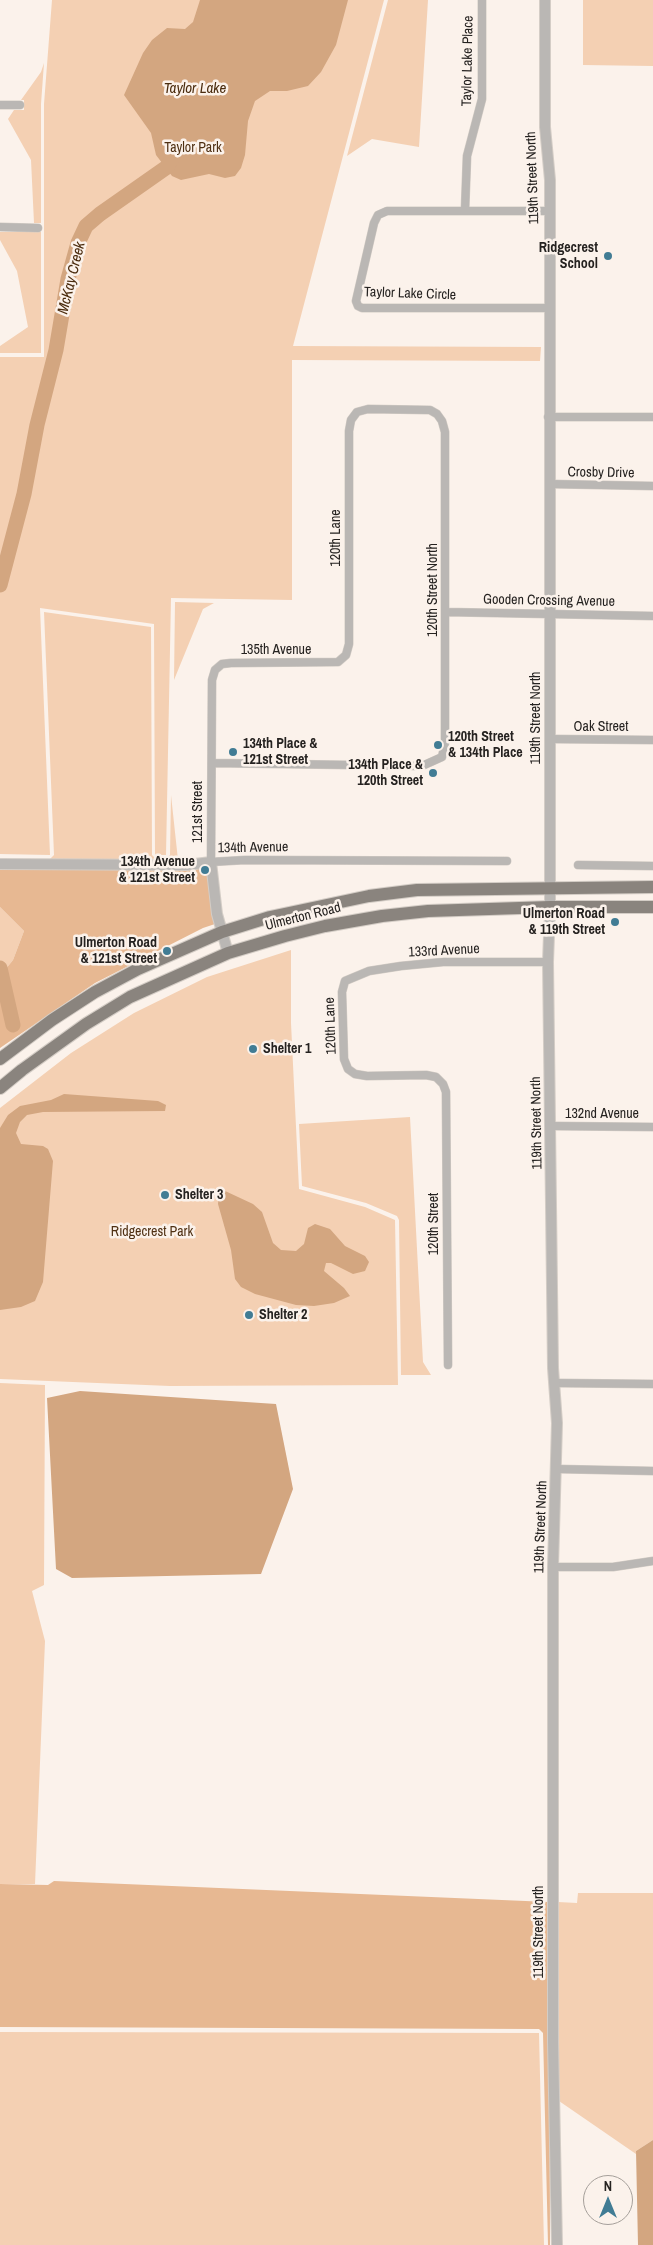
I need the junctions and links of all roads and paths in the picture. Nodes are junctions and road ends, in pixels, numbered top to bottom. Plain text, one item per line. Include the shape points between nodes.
1 (482, 0) edge
2 (545, 0) edge
3 (0, 105) edge
4 (20, 105) dead end
5 (465, 210) junction
6 (549, 211) junction
7 (0, 227) edge
8 (38, 228) dead end
9 (548, 308) junction
10 (357, 412) joint
11 (548, 417) junction
12 (653, 417) edge
13 (549, 484) junction
14 (653, 486) edge
15 (446, 612) junction
16 (549, 614) junction
17 (653, 616) edge
18 (338, 662) joint
19 (215, 670) joint
20 (550, 739) junction
21 (653, 740) edge
22 (212, 763) junction
23 (507, 861) dead end
24 (211, 862) junction
25 (0, 864) edge
26 (578, 865) dead end
27 (653, 866) edge
28 (550, 887) junction
29 (653, 887) edge
30 (550, 907) junction
31 (653, 907) edge
32 (222, 932) junction
33 (228, 953) junction
34 (548, 962) junction
35 (344, 981) joint
36 (0, 1059) edge
37 (443, 1084) joint
38 (0, 1088) edge
39 (551, 1126) junction
40 (653, 1127) edge
41 (448, 1365) dead end
42 (555, 1383) junction
43 (653, 1384) edge
44 (557, 1469) junction
45 (653, 1470) edge
46 (653, 1561) edge
47 (553, 1567) junction
48 (557, 2245) edge

1 - 5 street, Taylor Lake Place via 482,99 467,156
2 - 6 street, 119th Street North
3 - 4 street
5 - 6 street, Taylor Lake Circle
5 - 9 street, Taylor Lake Circle via 386,211 378,215 356,301 358,306
6 - 9 street, 119th Street North
7 - 8 street
9 - 11 street, 119th Street North
10 - 15 street, 120th Street North via 368,409 430,410 442,421 445,432
10 - 18 street, 120th Lane via 351,420 349,432 349,644 346,655
11 - 12 street
11 - 13 street, 119th Street North
13 - 14 street, Crosby Drive
13 - 16 street, 119th Street North
15 - 16 street, Gooden Crossing Avenue
15 - 22 street, 120th Street North via 445,744 442,757 422,766
16 - 17 street, Gooden Crossing Avenue
16 - 20 street, 119th Street North
18 - 19 street, 135th Avenue via 231,662
19 - 22 street, 121st Street via 212,680
20 - 21 street, Oak Street
20 - 28 street, 119th Street North
22 - 24 street, 121st Street
23 - 24 street, 134th Avenue
24 - 25 street, 134th Avenue via 187,866
24 - 32 street, 121st Street
26 - 27 street
28 - 29 main road, Ulmerton Road
28 - 30 street, 119th Street North
28 - 32 main road, Ulmerton Road via 445,889 369,896 278,915
30 - 31 main road, Ulmerton Road
30 - 33 main road, Ulmerton Road via 428,911 382,916 325,926
30 - 34 street, 119th Street North
32 - 33 street, 121st Street
32 - 36 main road, Ulmerton Road via 179,949 95,992
33 - 38 main road, Ulmerton Road via 130,997 86,1024
34 - 35 street, 133rd Avenue via 443,962 369,972
34 - 39 street, 119th Street North
35 - 37 street, 120th Lane via 344,1059 348,1069 367,1076 426,1075
37 - 41 street, 120th Street via 446,1092
39 - 40 street, 132nd Avenue
39 - 42 street, 119th Street North
42 - 43 street
42 - 44 street, 119th Street North
44 - 45 street
44 - 47 street, 119th Street North
46 - 47 street via 613,1567
47 - 48 street, 119th Street North via 553,2042

